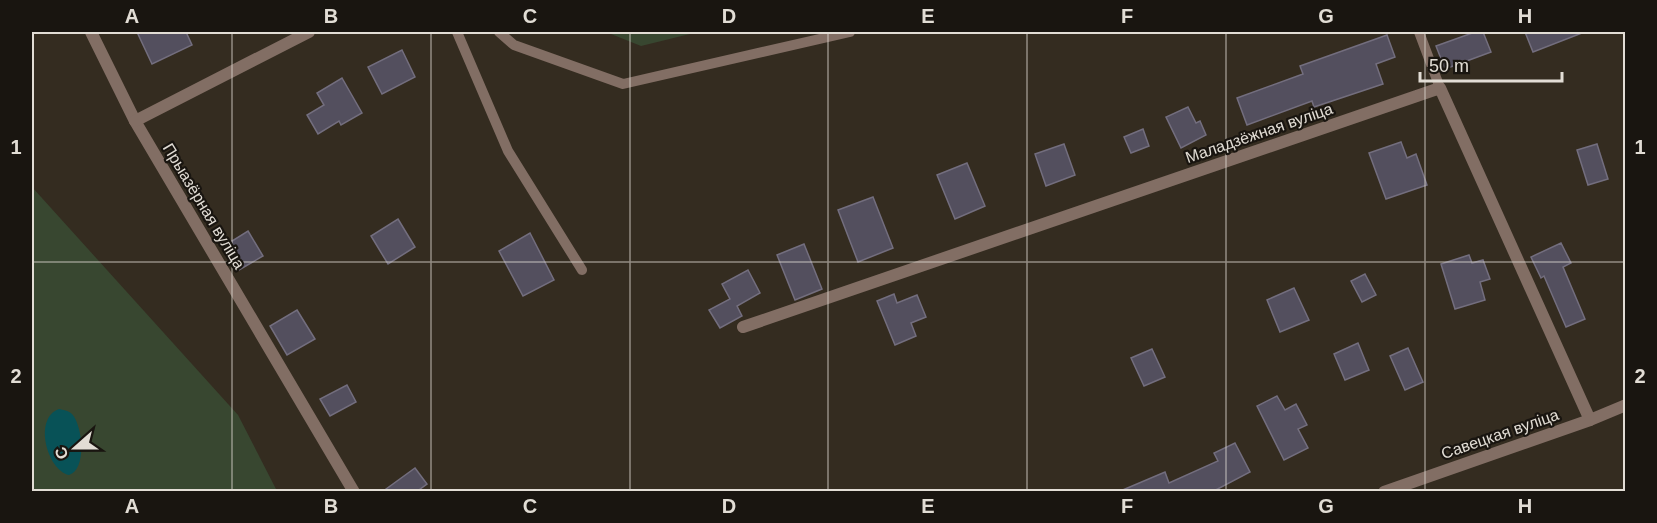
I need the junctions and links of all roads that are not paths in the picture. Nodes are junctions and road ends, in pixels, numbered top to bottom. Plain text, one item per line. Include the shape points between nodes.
1 (91, 32) edge
2 (309, 32) edge
3 (457, 32) edge
4 (499, 32) edge
5 (850, 32) edge
6 (1419, 32) edge
7 (1440, 88) junction
8 (135, 121) junction
9 (582, 270) dead end
10 (743, 327) dead end
11 (1626, 405) edge
12 (1590, 420) junction
13 (354, 492) edge
14 (1384, 492) edge

1 - 8 street, Прыазёрная вуліца
2 - 8 street
3 - 9 lane via 508,151
4 - 5 lane via 514,45 623,84
6 - 7 lane
7 - 10 street, Маладзёжная вуліца
7 - 12 street
8 - 13 street, Прыазёрная вуліца
11 - 12 street, Савецкая вуліца
12 - 14 street, Савецкая вуліца

